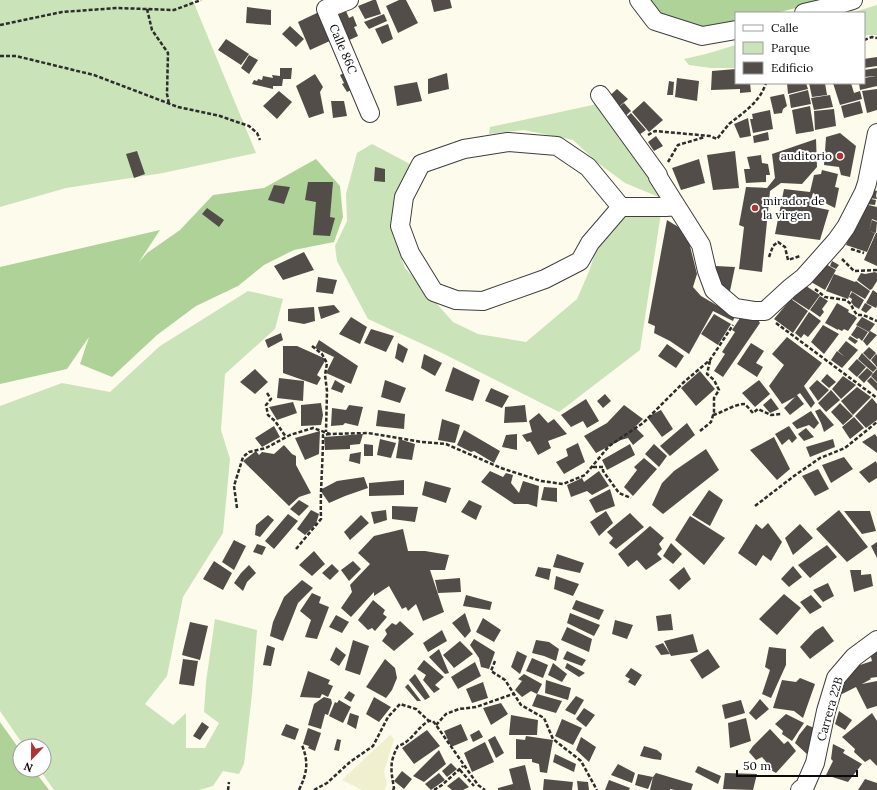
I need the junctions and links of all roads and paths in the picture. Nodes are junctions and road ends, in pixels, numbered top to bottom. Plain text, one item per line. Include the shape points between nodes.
1 (201, 0) edge
2 (350, 0) edge
3 (639, 0) edge
4 (853, 0) edge
5 (147, 9) junction
6 (808, 12) edge
7 (0, 25) edge
8 (735, 30) edge
9 (877, 38) edge
10 (865, 40) edge
11 (0, 56) edge
12 (766, 84) edge
13 (600, 94) dead end
14 (169, 104) junction
15 (370, 113) dead end
16 (877, 133) edge
17 (710, 136) junction
18 (260, 140) dead end
19 (634, 144) junction
20 (658, 175) junction
21 (676, 206) junction
22 (621, 207) junction
23 (836, 241) junction
24 (804, 255) dead end
25 (769, 256) dead end
26 (877, 270) edge
27 (804, 277) junction
28 (743, 309) junction
29 (765, 311) junction
30 (877, 321) edge
31 (312, 346) dead end
32 (710, 360) junction
33 (267, 393) dead end
34 (877, 398) edge
35 (781, 414) dead end
36 (713, 415) junction
37 (877, 424) edge
38 (700, 431) dead end
39 (326, 432) junction
40 (330, 434) junction
41 (286, 437) junction
42 (592, 467) junction
43 (631, 498) dead end
44 (755, 506) dead end
45 (237, 508) dead end
46 (296, 549) dead end
47 (877, 640) edge
48 (495, 660) dead end
49 (513, 694) junction
50 (429, 721) junction
51 (436, 725) junction
52 (302, 745) dead end
53 (464, 766) junction
54 (460, 770) junction
55 (229, 782) dead end
56 (474, 786) dead end
57 (228, 790) edge
58 (299, 790) edge
59 (314, 790) edge
60 (393, 790) edge
61 (434, 790) edge
62 (486, 790) edge
63 (597, 790) edge
64 (800, 790) edge

1 - 5 path via 174,10
2 - 15 street, Calle 86C via 326,9
3 - 8 street via 655,21 702,36
4 - 6 street
5 - 7 path via 117,8 62,12
5 - 14 path via 152,30 168,52
9 - 10 path
11 - 14 path via 16,56 94,75
12 - 17 path via 763,93 717,139
13 - 19 street
14 - 18 path via 249,126 258,133
16 - 23 street via 864,192
17 - 19 path via 655,131
17 - 20 path via 678,145
19 - 20 street
20 - 21 street
21 - 22 street
21 - 28 street via 701,245 714,290 735,308
22 - 22 street via 588,167 557,146 508,142 464,149 421,164 404,197 400,226 410,253 434,292 456,300 483,301 545,280 580,262 590,242
23 - 26 path via 842,249 843,260 854,270
23 - 27 street
24 - 25 path via 788,260 785,248 778,242 773,246
27 - 29 street
27 - 30 path via 825,297 846,300 857,315
28 - 29 street
28 - 32 path
29 - 34 path via 783,328
31 - 39 path via 322,354 327,363 324,375 327,391
32 - 36 path via 708,374 719,390 714,398
32 - 42 path via 643,422 609,446
33 - 41 path via 271,399 266,405 268,415 275,420
35 - 36 path via 771,416 758,409 753,413 745,404 738,404
36 - 38 path via 711,422
37 - 44 path via 845,448 820,458
39 - 40 path
39 - 41 path via 313,428
40 - 42 path via 368,433 446,444 508,470 541,481 563,484 585,475
40 - 46 path via 323,435 321,519
41 - 45 path via 266,448 249,452 243,457 234,486
42 - 43 path via 603,467 619,492
47 - 64 street, Carrera 22B via 854,657 836,678 815,763 805,786
48 - 49 path via 492,671 505,680
49 - 51 path via 446,714
49 - 63 path via 521,705 544,718 553,738 581,761
50 - 51 path
50 - 59 path via 416,709 400,704 388,717 372,746 327,783
50 - 60 path via 404,744 398,746 392,756
51 - 53 path
52 - 58 path via 307,768
53 - 54 path
53 - 62 path via 478,785
54 - 56 path
54 - 61 path
55 - 57 path

